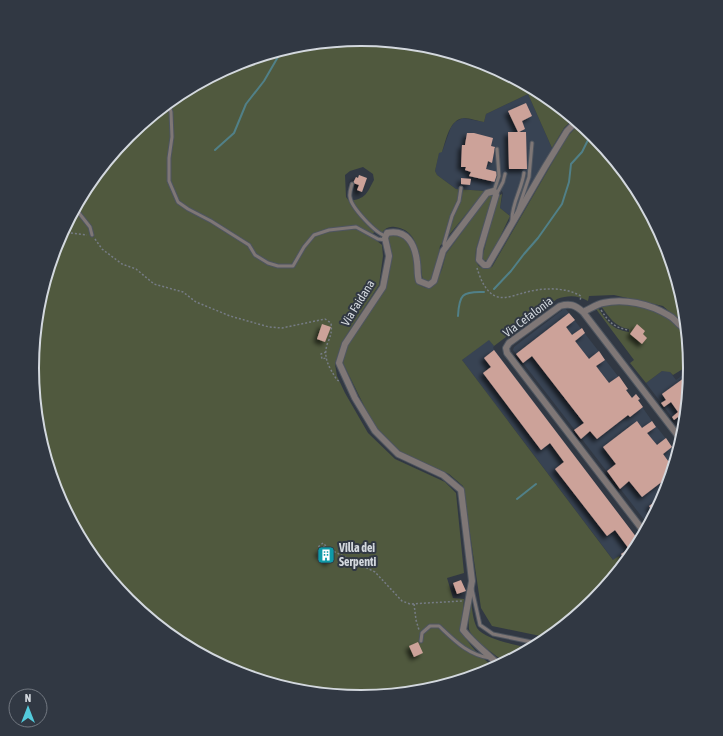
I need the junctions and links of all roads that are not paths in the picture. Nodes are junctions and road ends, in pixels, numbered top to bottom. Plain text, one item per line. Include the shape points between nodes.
1 (170, 109) edge
2 (573, 125) edge
3 (532, 143) dead end
4 (497, 149) dead end
5 (524, 172) dead end
6 (505, 174) dead end
7 (352, 184) dead end
8 (460, 188) dead end
9 (495, 193) junction
10 (79, 213) edge
11 (518, 216) junction
12 (512, 225) junction
13 (92, 236) road end
14 (386, 238) junction
15 (445, 248) junction
16 (584, 312) junction
17 (681, 327) edge
18 (677, 435) edge
19 (641, 528) edge
20 (471, 585) junction
21 (421, 640) dead end
22 (531, 642) edge
23 (492, 658) junction
24 (495, 661) edge

1 - 14 lane via 172,137 169,181 178,202 249,245 255,255 268,263 293,266 314,235 329,230 356,227 378,239
2 - 11 street via 567,131
3 - 11 lane via 529,177 518,207
4 - 9 lane via 499,176
5 - 12 lane via 515,202
6 - 9 lane
7 - 14 lane via 350,198 358,211 375,231
8 - 15 lane via 459,201 452,216
9 - 12 street via 480,249 479,260 484,265 490,264
9 - 15 street via 487,193
10 - 13 lane via 90,227
11 - 12 street
14 - 15 street via 388,233 392,232 402,233 411,240 418,261 419,281 428,285 434,281
14 - 20 street, Via Faidana via 389,256 383,287 345,344 339,363 355,398 375,431 398,454 443,475 461,490
16 - 17 street via 603,303 626,301 659,309 673,317
16 - 18 street, Via Cefalonia
16 - 19 street, Via Cefalonia via 568,303 560,306 509,343 507,353
20 - 22 lane via 480,625 493,634
20 - 23 street, Via Faidana via 464,630 472,642
21 - 23 lane via 422,633 430,626 439,626 466,650
23 - 24 street, Via Faidana

